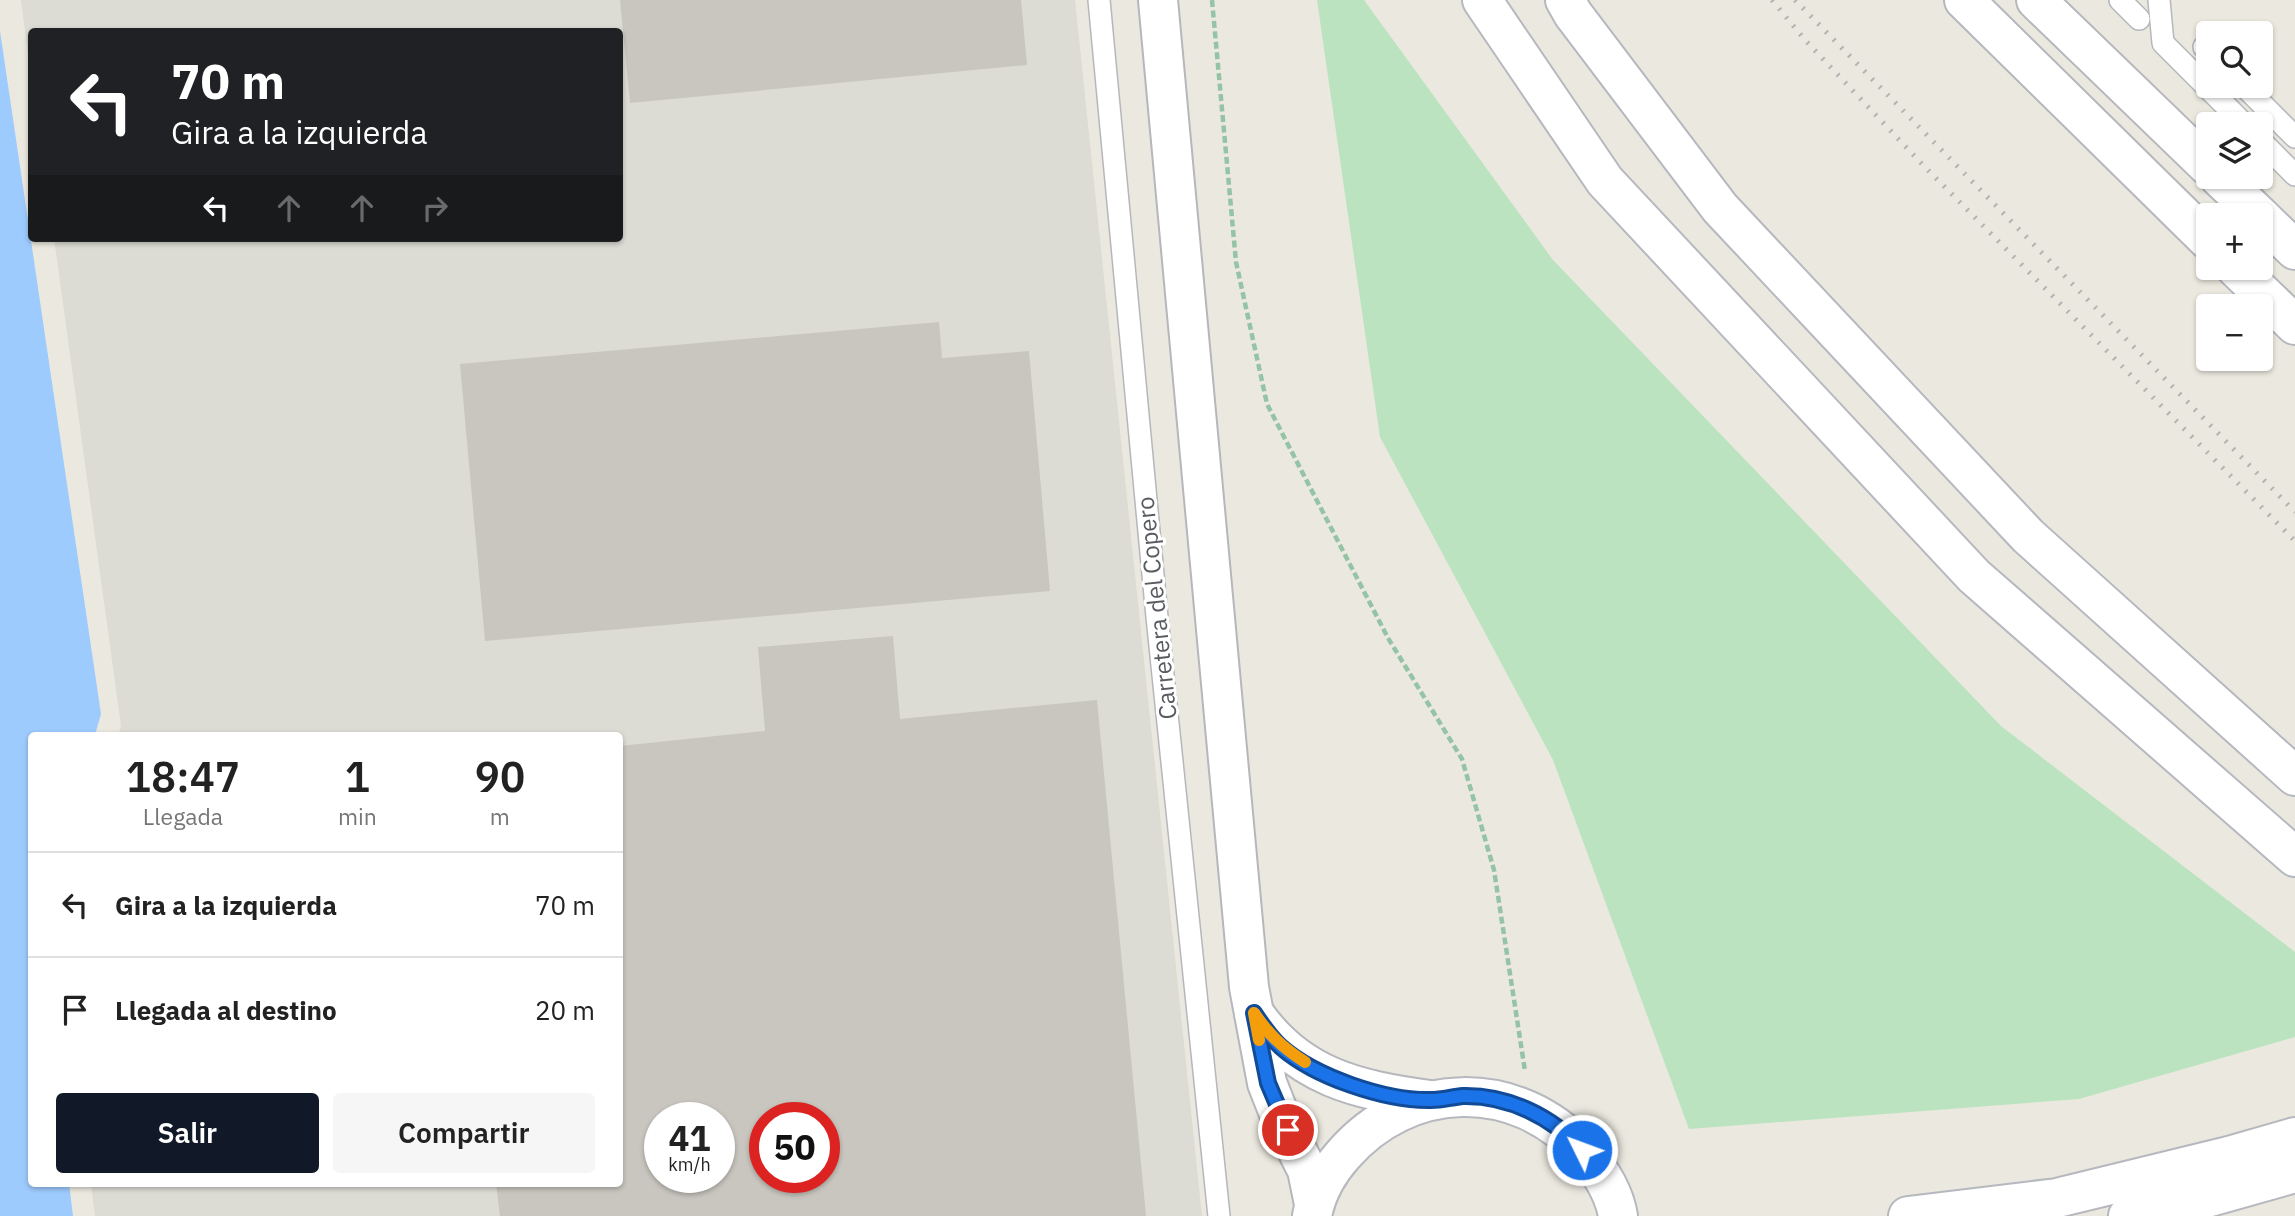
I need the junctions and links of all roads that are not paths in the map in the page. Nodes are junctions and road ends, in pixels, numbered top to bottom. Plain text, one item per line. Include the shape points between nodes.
1 (1099, 0) edge
2 (1158, 0) edge
3 (1482, 0) edge
4 (1565, 0) edge
5 (1964, 0) edge
6 (2036, 0) edge
7 (2120, 0) edge
8 (2159, 0) edge
9 (2139, 19) dead end
10 (2256, 98) edge
11 (2232, 112) edge
12 (2295, 137) edge
13 (2273, 153) edge
14 (2196, 154) edge
15 (2295, 175) edge
16 (2232, 189) edge
17 (2246, 203) edge
18 (2196, 228) edge
19 (2273, 229) edge
20 (2295, 250) edge
21 (2248, 280) edge
22 (2295, 325) edge
23 (2295, 775) edge
24 (2295, 857) edge
25 (1254, 1013) junction
26 (1430, 1100) junction
27 (2295, 1137) edge
28 (2295, 1173) edge
29 (1313, 1210) edge
30 (1625, 1213) edge
31 (1219, 1216) edge
32 (1908, 1216) edge
33 (2128, 1216) edge

1 - 31 lane, Carretera del Copero
2 - 25 main road
3 - 24 main road via 1605,181 1974,576
4 - 23 main road via 1720,208 2028,536
5 - 18 main road
6 - 14 main road
7 - 9 lane
8 - 11 lane via 2163,43
10 - 12 lane
13 - 15 lane
16 - 17 main road
19 - 20 main road
21 - 22 main road
25 - 26 main road via 1282,1048 1329,1077 1384,1094
25 - 29 main road via 1268,1083 1307,1170
26 - 29 main road via 1392,1114 1359,1137 1332,1168
26 - 30 main road via 1464,1096 1529,1110 1567,1133 1597,1167
27 - 32 main road via 2057,1198
28 - 33 main road

